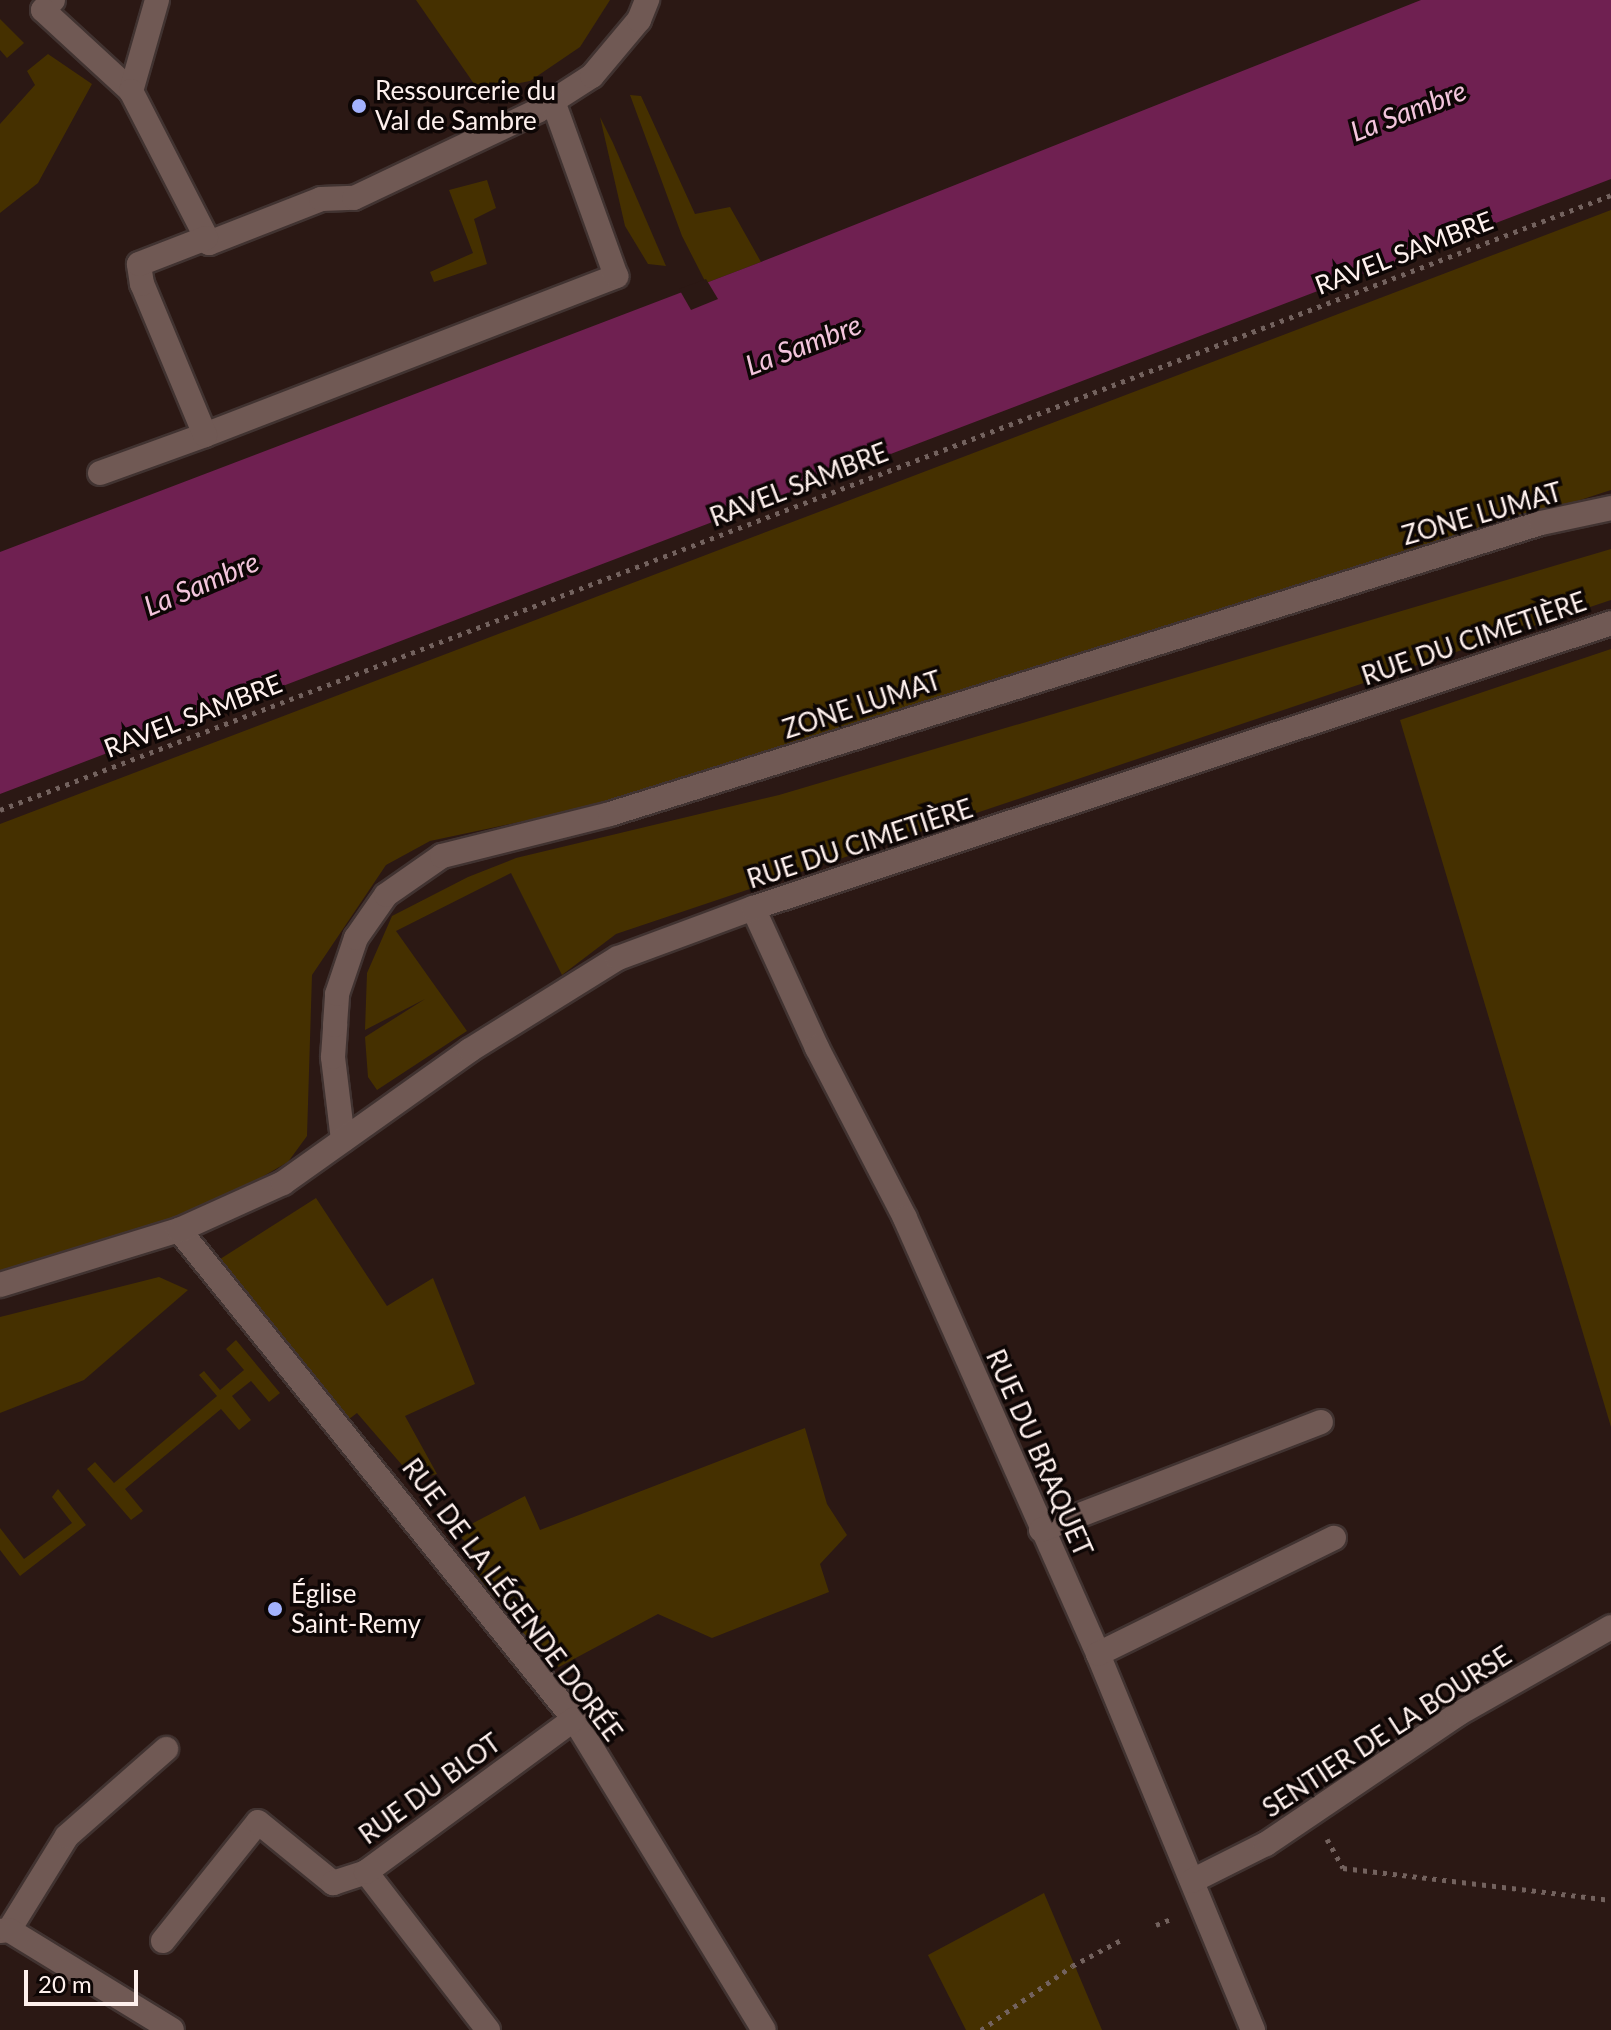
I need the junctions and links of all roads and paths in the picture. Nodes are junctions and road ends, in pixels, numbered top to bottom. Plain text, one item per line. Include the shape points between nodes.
1 (157, 0) edge
2 (647, 0) edge
3 (43, 3) edge
4 (131, 91) junction
5 (553, 101) junction
6 (1611, 195) edge
7 (206, 238) junction
8 (205, 435) junction
9 (100, 473) dead end
10 (1611, 508) edge
11 (1611, 623) edge
12 (0, 810) edge
13 (753, 908) junction
14 (343, 1140) junction
15 (179, 1230) junction
16 (0, 1285) edge
17 (1321, 1422) dead end
18 (1041, 1530) junction
19 (1334, 1538) dead end
20 (1611, 1627) edge
21 (1098, 1654) junction
22 (574, 1719) junction
23 (166, 1749) dead end
24 (1312, 1810) junction
25 (366, 1872) junction
26 (1192, 1881) junction
27 (1611, 1900) edge
28 (5, 1931) edge
29 (1123, 1939) dead end
30 (163, 1941) dead end
31 (172, 2030) edge
32 (488, 2030) edge
33 (764, 2030) edge
34 (981, 2030) edge
35 (1253, 2030) edge

1 - 4 street
2 - 5 street via 639,20 592,76
3 - 4 street
4 - 7 street
5 - 7 street via 354,198 321,199 209,243
5 - 8 street via 616,276
6 - 12 path, RAVEL SAMBRE
7 - 8 street via 139,264 142,284
8 - 9 street
10 - 14 street, ZONE LUMAT via 1541,523 610,814 442,856 386,895 356,938 337,994 333,1057
11 - 13 street, RUE DU CIMETIÈRE
13 - 14 street, RUE DU CIMETIÈRE via 618,958 470,1050
13 - 18 street, RUE DU BRAQUET via 817,1048 905,1218
14 - 15 street, RUE DU CIMETIÈRE via 283,1183
15 - 16 street, RUE DU CIMETIÈRE
15 - 22 street, RUE DE LA LÉGENDE DORÉE
17 - 18 street
18 - 21 street, RUE DU BRAQUET
19 - 21 street
20 - 24 street, SENTIER DE LA BOURSE via 1458,1714
21 - 26 street, RUE DU BRAQUET
22 - 25 street, RUE DU BLOT
22 - 33 street, RUE DE LA LÉGENDE DORÉE
23 - 28 street via 67,1836
24 - 26 street, SENTIER DE LA BOURSE via 1266,1844
24 - 27 path via 1343,1868
25 - 30 street via 333,1883 258,1822
25 - 32 street, RUE DU BLOT
26 - 35 street, RUE DU BRAQUET
28 - 31 street
29 - 34 path via 1072,1966

